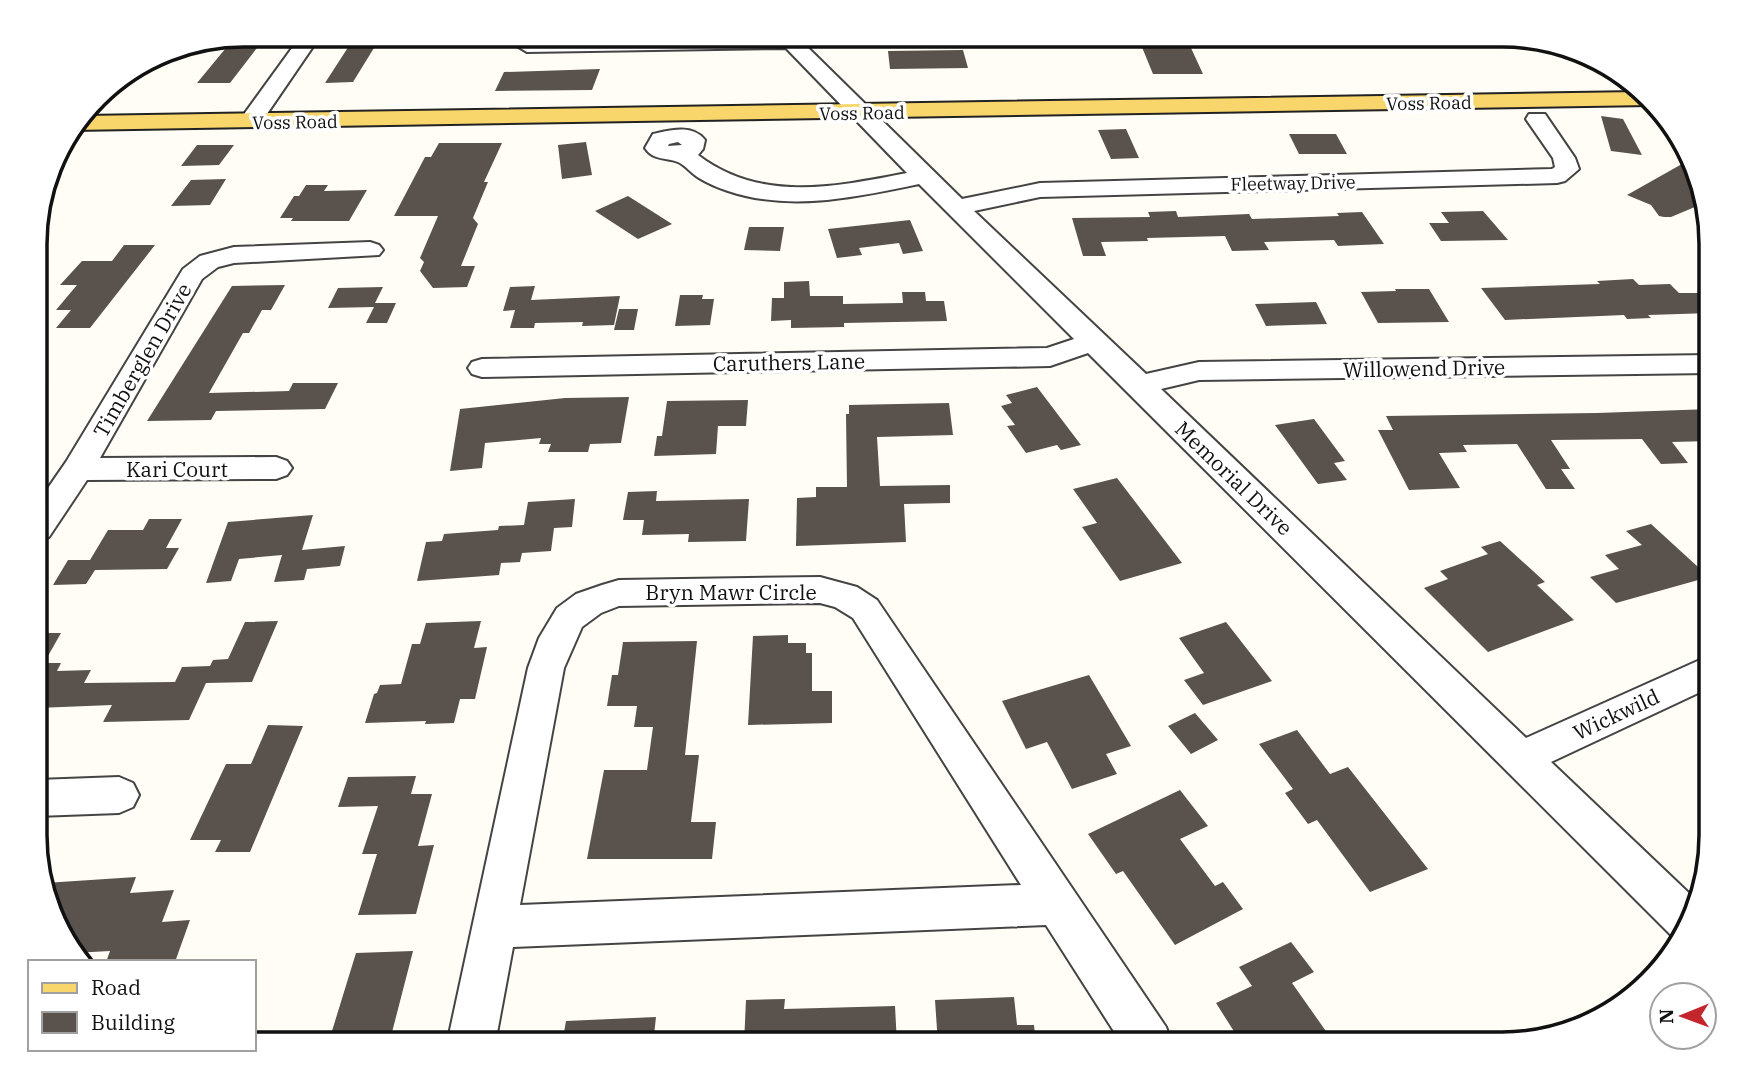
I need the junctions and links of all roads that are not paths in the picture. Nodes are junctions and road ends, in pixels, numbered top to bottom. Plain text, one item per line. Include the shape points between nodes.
1 (796, 47) edge
2 (302, 48) dead end
3 (1620, 87) edge
4 (1424, 96) junction
5 (1635, 99) edge
6 (855, 108) junction
7 (99, 111) edge
8 (255, 116) junction
9 (1537, 119) dead end
10 (89, 124) edge
11 (682, 154) dead end
12 (925, 176) junction
13 (958, 207) junction
14 (370, 250) dead end
15 (1094, 341) junction
16 (1698, 364) edge
17 (482, 368) dead end
18 (1139, 385) junction
19 (276, 468) dead end
20 (78, 469) junction
21 (47, 514) edge
22 (1698, 676) edge
23 (1521, 758) junction
24 (119, 795) dead end
25 (47, 798) edge
26 (1056, 904) junction
27 (1681, 915) edge
28 (496, 927) junction
29 (1141, 1031) edge
30 (474, 1032) edge

1 - 6 street, Memorial Drive
2 - 8 street
3 - 4 main road, Voss Road
4 - 5 main road, Voss Road
4 - 6 main road, Voss Road
6 - 8 main road, Voss Road
6 - 12 street, Memorial Drive
7 - 8 main road, Voss Road
8 - 10 main road, Voss Road
9 - 13 street, Fleetway Drive via 1564,158 1567,169 1557,176 1040,190
11 - 12 street via 713,177 765,192 830,193
12 - 13 street, Memorial Drive
13 - 15 street, Memorial Drive
14 - 20 street, Timberglen Drive via 234,255 209,261 192,275
15 - 17 street, Caruthers Lane via 1050,357
15 - 18 street, Memorial Drive
16 - 18 street, Willowend Drive via 1199,371
18 - 23 street, Memorial Drive
19 - 20 street, Kari Court
20 - 21 street, Timberglen Drive
22 - 23 street, Wickwild
23 - 27 street, Memorial Drive
24 - 25 street
26 - 28 street
26 - 28 street, Bryn Mawr Circle via 866,609 845,596 820,590 619,593 592,599 572,613 556,639 546,668
26 - 29 street, Bryn Mawr Circle
28 - 30 street, Bryn Mawr Circle

